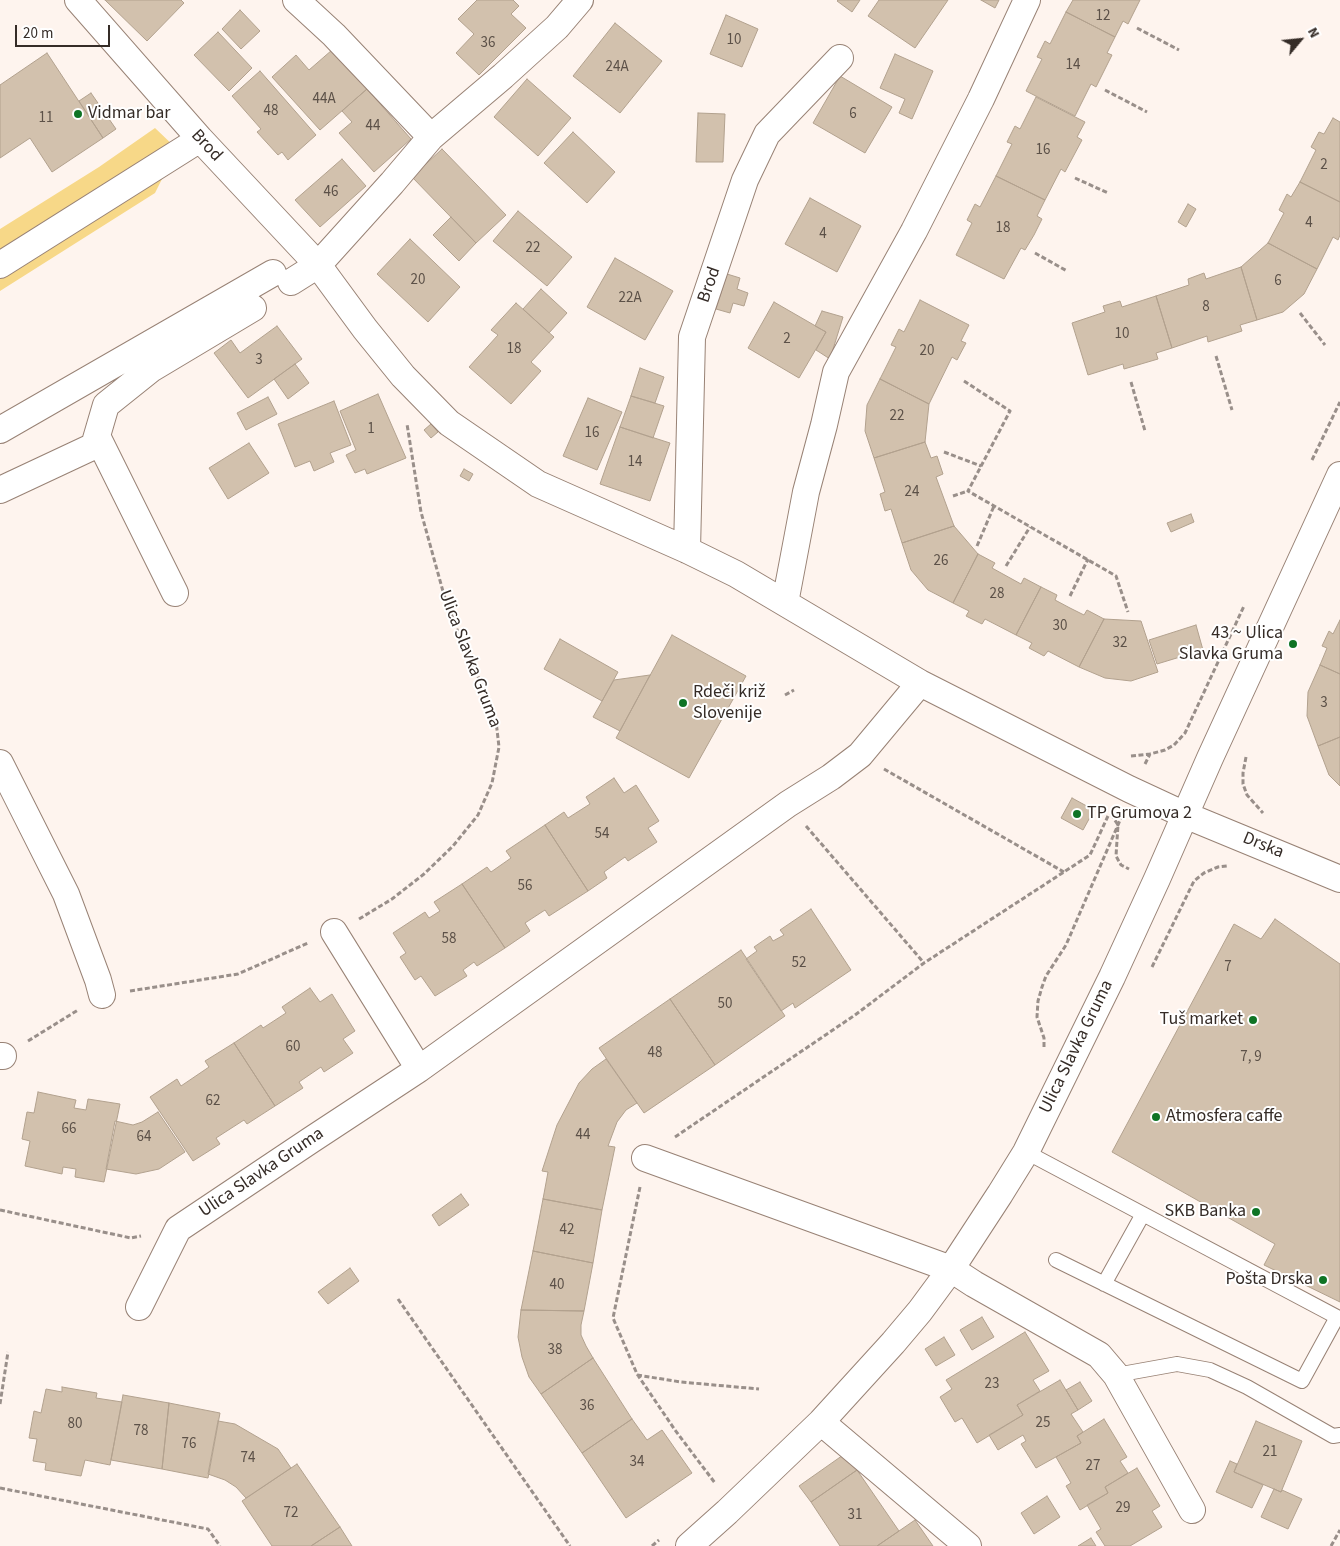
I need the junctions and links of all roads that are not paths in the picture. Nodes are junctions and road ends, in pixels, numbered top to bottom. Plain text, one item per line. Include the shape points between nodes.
1 (78, 0) edge
2 (296, 0) edge
3 (580, 0) edge
4 (1027, 0) edge
5 (840, 58) dead end
6 (431, 137) junction
7 (200, 139) junction
8 (0, 265) edge
9 (318, 266) junction
10 (253, 308) dead end
11 (0, 430) edge
12 (97, 436) junction
13 (1340, 475) edge
14 (0, 490) edge
15 (687, 550) junction
16 (175, 593) dead end
17 (786, 603) junction
18 (920, 682) junction
19 (0, 763) edge
20 (1185, 815) junction
21 (1340, 879) edge
22 (334, 932) road end
23 (102, 995) road end
24 (419, 1069) junction
25 (1026, 1152) junction
26 (645, 1158) road end
27 (1143, 1214) junction
28 (1056, 1260) dead end
29 (950, 1269) junction
30 (1104, 1284) junction
31 (139, 1308) dead end
32 (1116, 1375) junction
33 (821, 1422) junction
34 (1338, 1432) edge
35 (1192, 1510) dead end
36 (689, 1546) edge
37 (968, 1546) edge

1 - 7 street, Brod
2 - 6 street via 334,35
3 - 6 street via 557,27
4 - 17 street via 914,232 836,372 806,492
5 - 15 street, Brod via 767,134 745,180 692,338
6 - 9 street
7 - 8 street
7 - 9 street, Brod
9 - 11 street via 282,278
9 - 15 street, Brod via 403,376 449,423 538,484
10 - 12 street via 151,369 106,405
12 - 14 street via 94,446
12 - 16 street
13 - 20 street, Ulica Slavka Gruma
15 - 17 street, Brod
17 - 18 street
18 - 20 street
18 - 24 street, Ulica Slavka Gruma via 860,756 788,804
19 - 23 street via 66,894
20 - 21 street, Drska
20 - 25 street, Ulica Slavka Gruma via 1112,977
22 - 24 street
24 - 31 street, Ulica Slavka Gruma via 178,1229
25 - 27 lane
25 - 29 street, Ulica Slavka Gruma
26 - 29 street
27 - 30 lane
27 - 30 lane via 1337,1316 1302,1382
28 - 30 lane
29 - 32 street via 1099,1355
29 - 33 street, Ulica Slavka Gruma via 904,1330
32 - 34 lane via 1176,1364 1210,1370
32 - 35 street
33 - 36 street, Ulica Slavka Gruma
33 - 37 street

